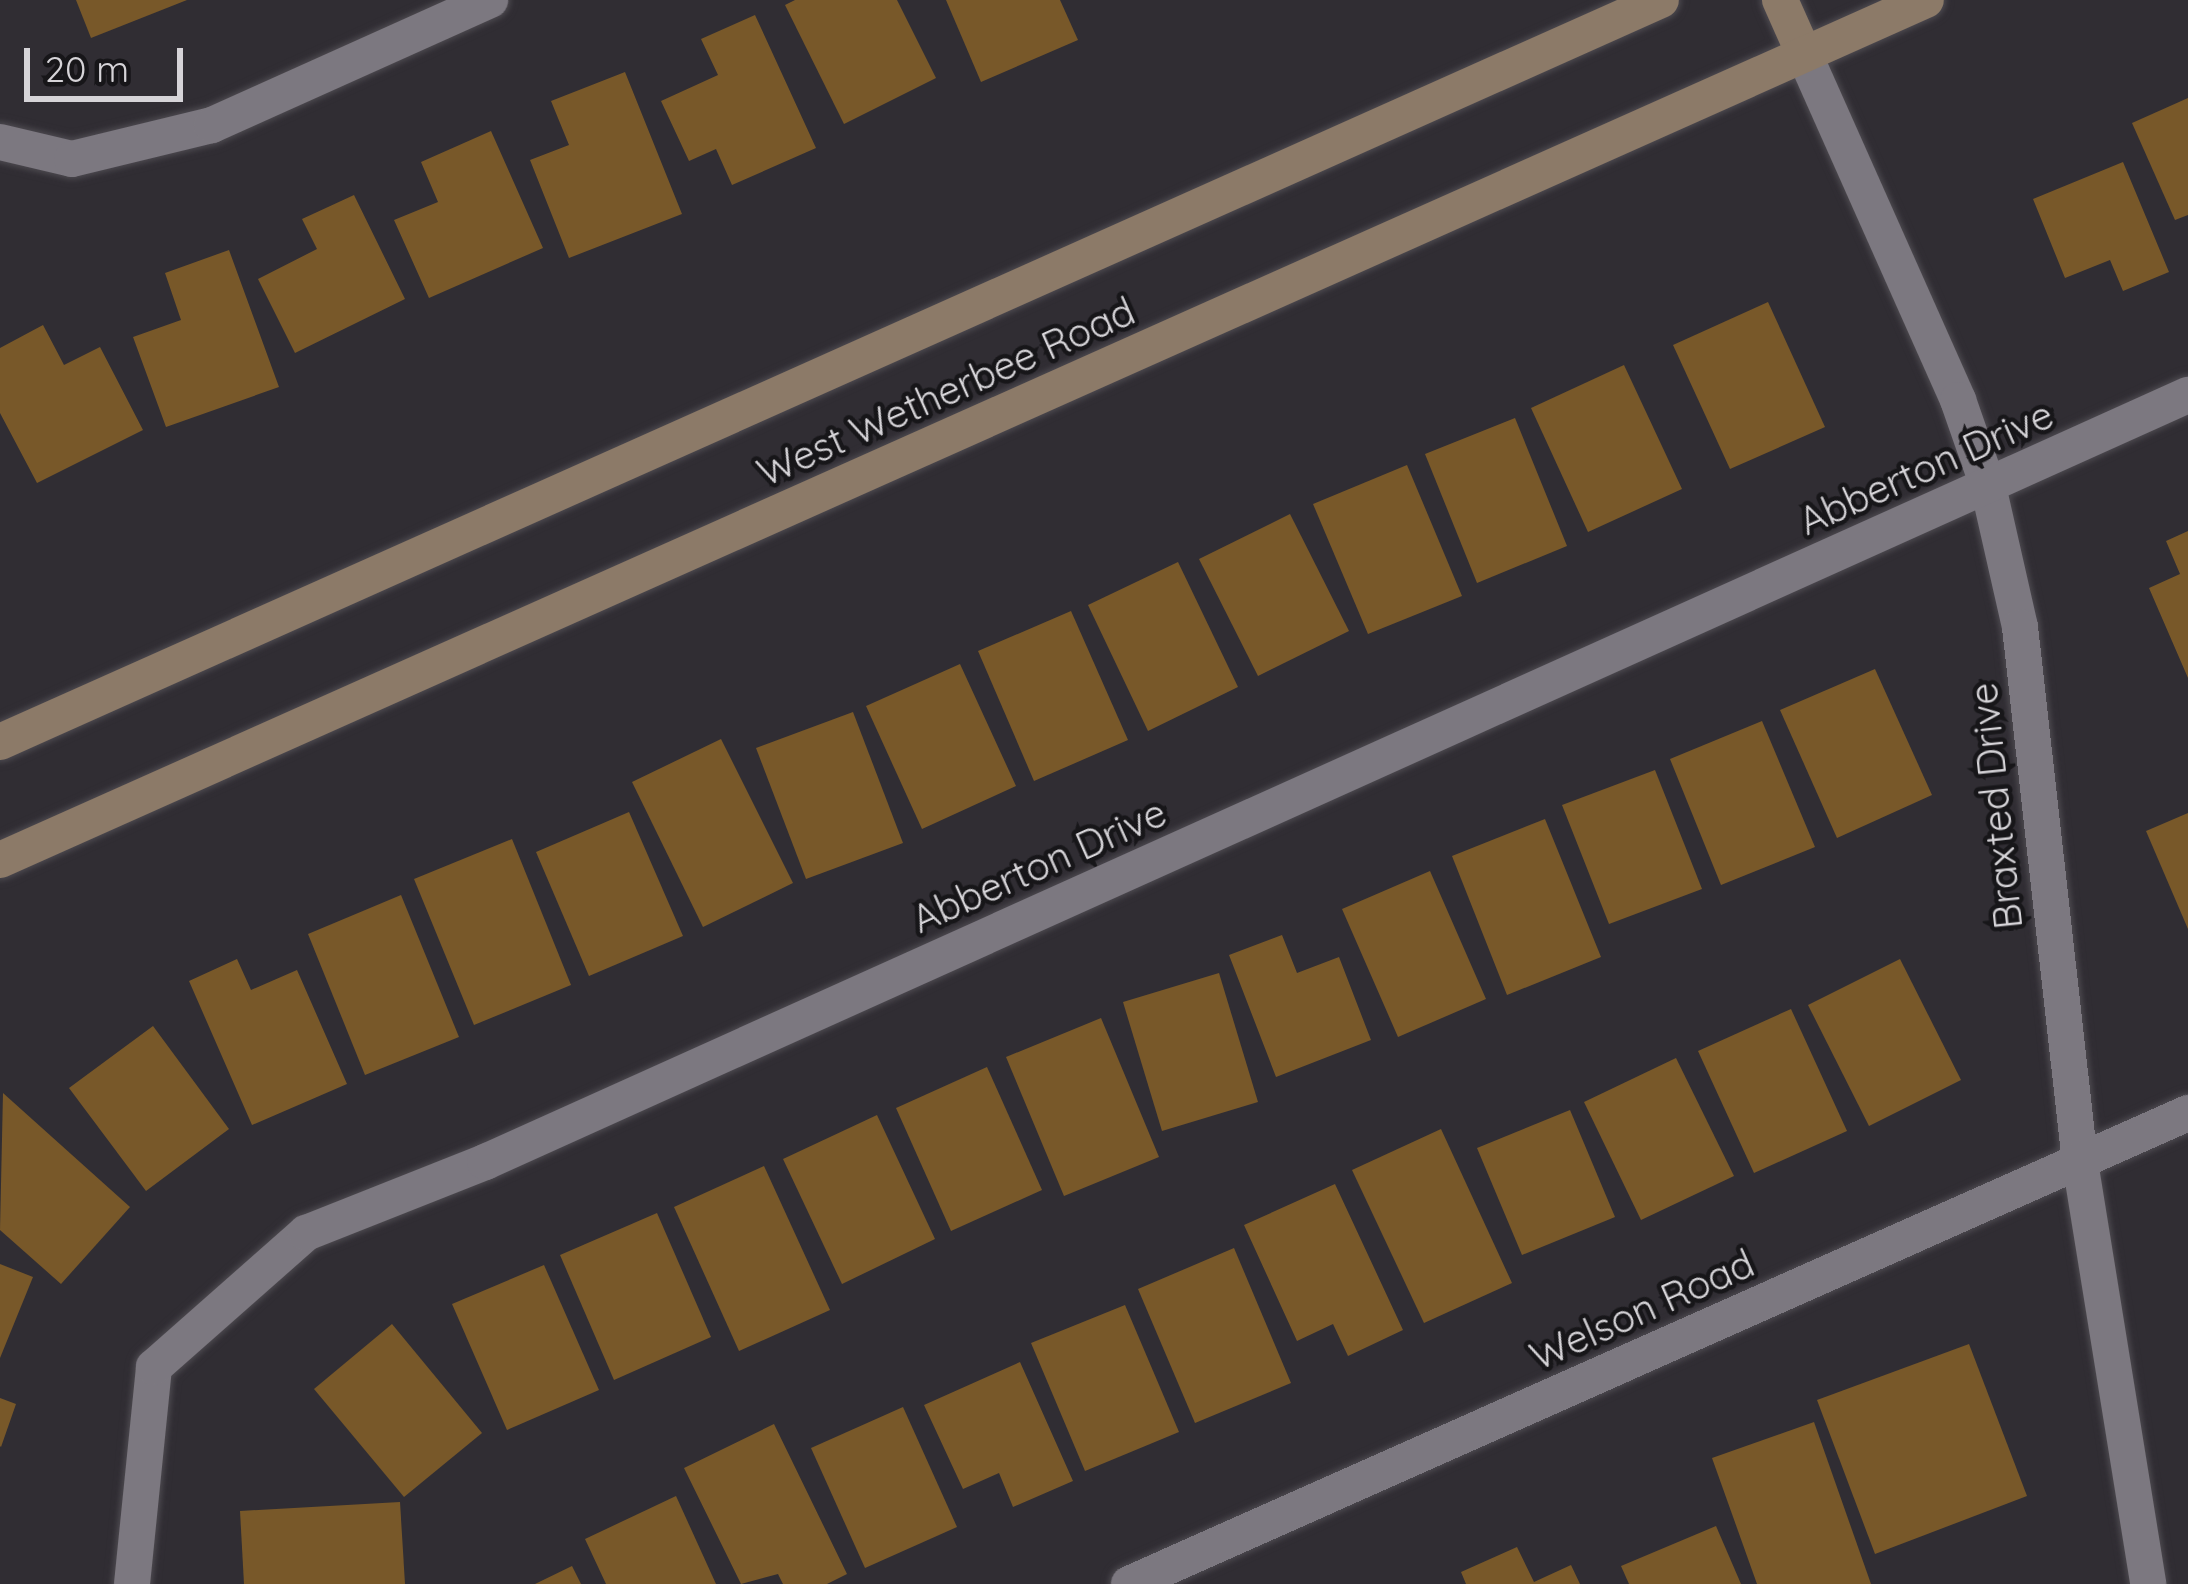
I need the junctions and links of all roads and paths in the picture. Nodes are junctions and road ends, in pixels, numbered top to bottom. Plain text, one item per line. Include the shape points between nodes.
1 (490, 0) edge
2 (1661, 0) edge
3 (1780, 0) edge
4 (1926, 0) edge
5 (1804, 54) junction
6 (0, 142) edge
7 (2188, 395) edge
8 (1988, 486) junction
9 (0, 742) edge
10 (0, 860) edge
11 (2188, 1113) edge
12 (2080, 1162) junction
13 (132, 1584) edge
14 (1129, 1584) edge
15 (2148, 1584) edge

1 - 6 street via 212,125 72,159
2 - 9 street, West Wetherbee Road
3 - 5 street
4 - 5 street, West Wetherbee Road
5 - 8 street, Braxted Drive
5 - 10 street, West Wetherbee Road
7 - 8 street, Abberton Drive
8 - 12 street, Braxted Drive via 2020,627
8 - 13 street, Abberton Drive via 507,1152 306,1233 154,1366
11 - 12 street, Welson Road
12 - 14 street, Welson Road
12 - 15 street, Braxted Drive

